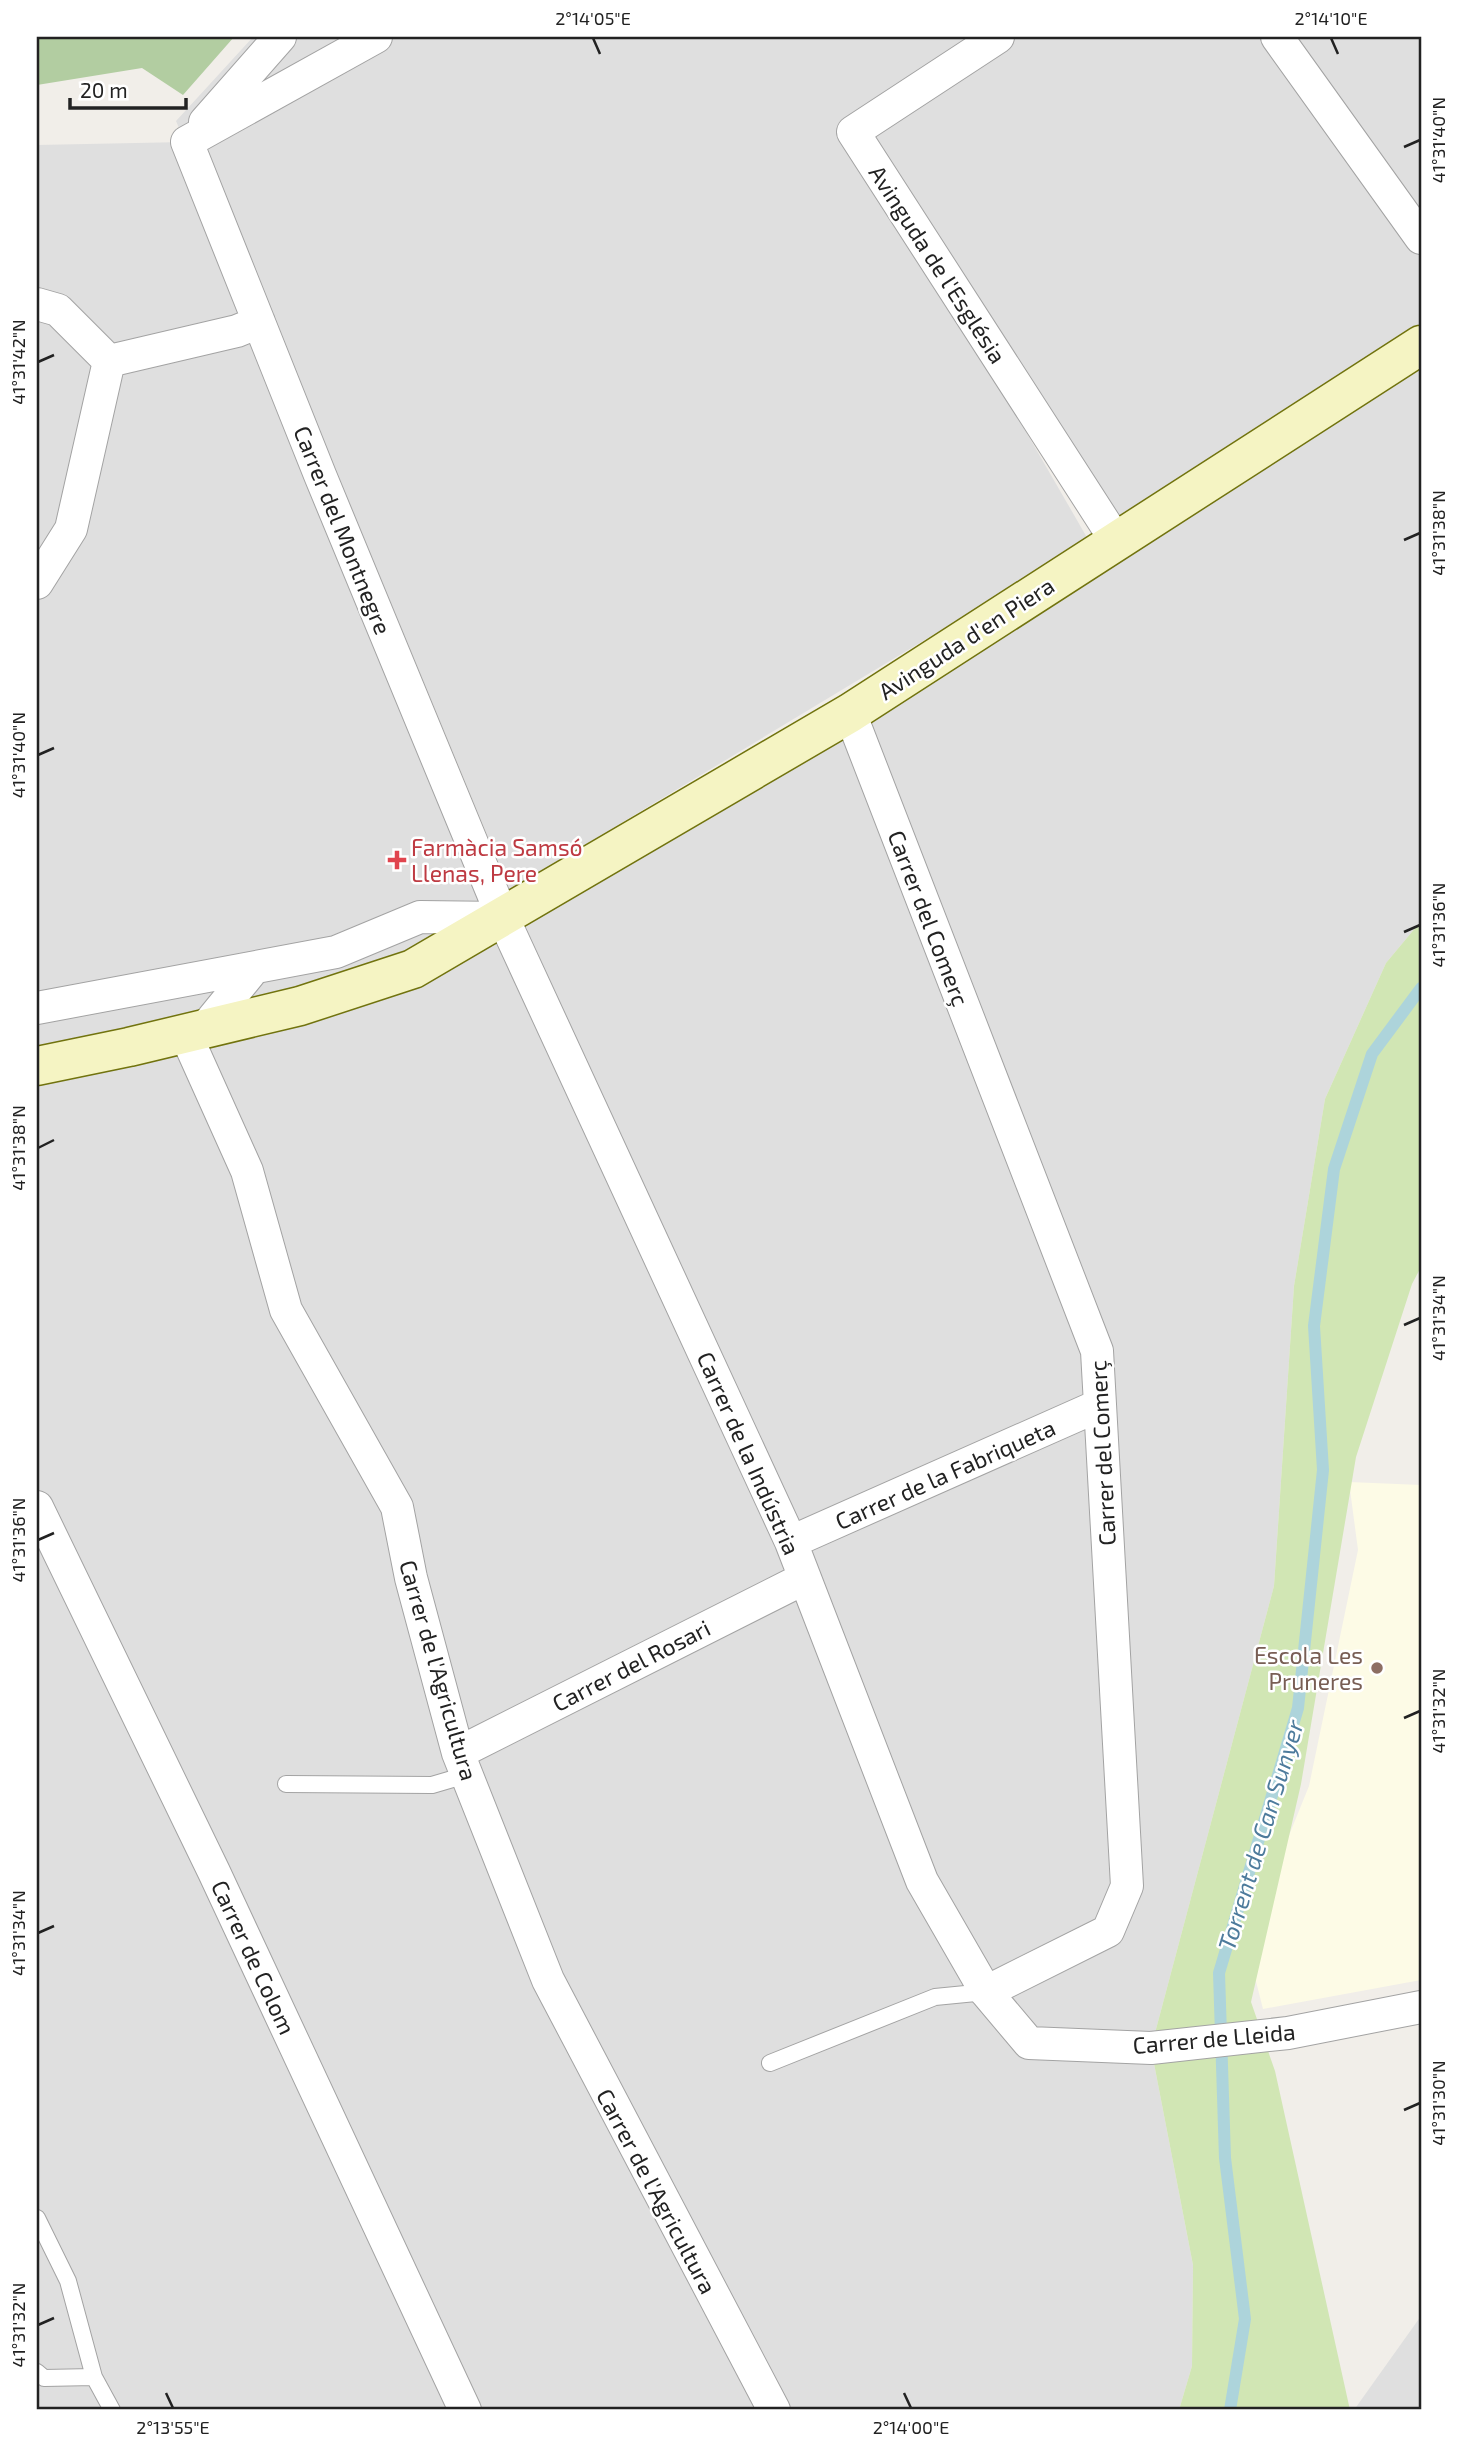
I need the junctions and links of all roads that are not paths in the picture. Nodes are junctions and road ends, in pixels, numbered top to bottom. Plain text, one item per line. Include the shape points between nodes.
1 (280, 37) edge
2 (376, 37) edge
3 (998, 37) edge
4 (1277, 37) edge
5 (187, 142) junction
6 (1421, 238) edge
7 (37, 304) edge
8 (259, 322) junction
9 (1421, 345) edge
10 (109, 361) junction
11 (1117, 542) junction
12 (37, 583) edge
13 (850, 713) junction
14 (503, 918) junction
15 (254, 968) junction
16 (37, 1008) edge
17 (195, 1030) junction
18 (37, 1066) edge
19 (1100, 1405) junction
20 (37, 1507) edge
21 (791, 1542) junction
22 (805, 1578) junction
23 (462, 1764) junction
24 (286, 1784) dead end
25 (986, 1992) junction
26 (1421, 2007) edge
27 (770, 2063) dead end
28 (37, 2218) edge
29 (37, 2372) edge
30 (94, 2377) junction
31 (112, 2410) edge
32 (465, 2410) edge
33 (774, 2410) edge

1 - 5 street
2 - 5 street
3 - 11 street, Avinguda de l'Església via 853,132
4 - 6 street
5 - 8 street, Carrer del Montnegre
7 - 10 street via 58,310
8 - 10 street
8 - 14 street, Carrer del Montnegre
9 - 11 street, Avinguda d'en Piera
10 - 12 street via 71,529
11 - 13 street, Avinguda d'en Piera
13 - 14 street, Avinguda d'en Piera
13 - 19 street, Carrer del Comerç via 1097,1352
14 - 15 street via 420,917 337,952
14 - 17 street, Avinguda d'en Piera via 413,969 300,1006
14 - 21 street, Carrer de la Indústria
15 - 16 street
15 - 17 street
17 - 18 street, Avinguda d'en Piera
17 - 23 street, Carrer de l'Agricultura via 247,1171 286,1310 397,1507 411,1578
19 - 21 street, Carrer de la Fabriqueta
19 - 25 street, Carrer del Comerç via 1127,1886 1108,1931
20 - 32 street, Carrer de Colom via 215,1872
21 - 22 street, Carrer de la Indústria
22 - 23 street, Carrer del Rosari
22 - 25 street, Carrer de la Indústria via 922,1881
23 - 24 lane via 432,1785
23 - 33 street, Carrer de l'Agricultura via 548,1980
25 - 26 street, Carrer de Lleida via 1029,2043 1151,2048 1287,2033
25 - 27 lane via 935,1997
28 - 30 lane via 68,2281
29 - 30 lane via 44,2378
30 - 31 lane

